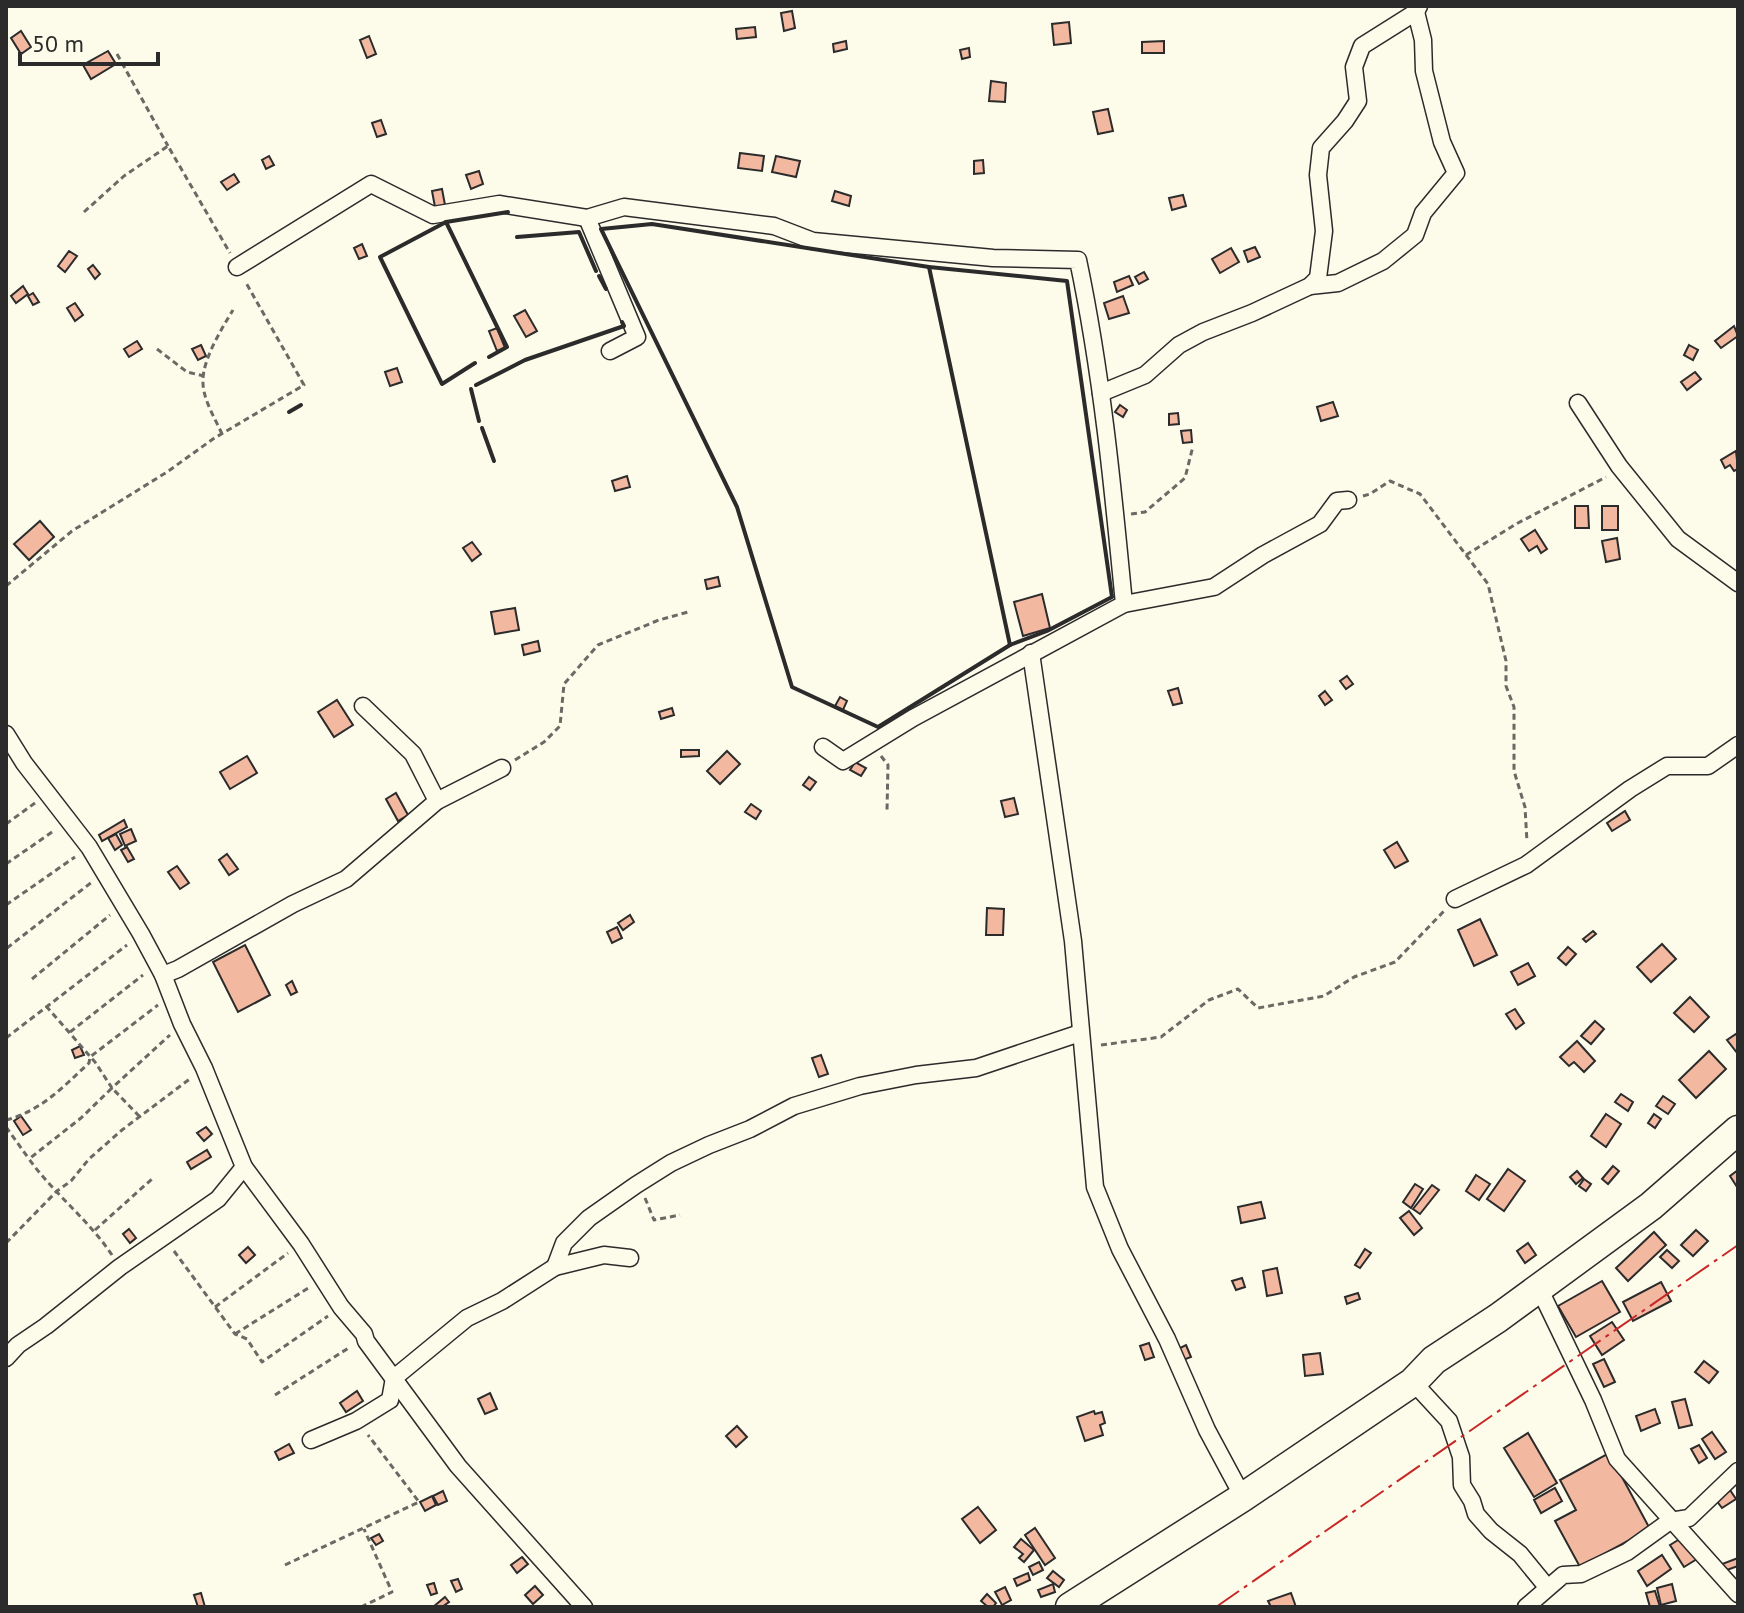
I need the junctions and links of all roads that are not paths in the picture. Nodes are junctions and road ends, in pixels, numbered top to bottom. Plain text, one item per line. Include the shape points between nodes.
1 (1418, 9) edge
2 (587, 218) junction
3 (237, 267) road end
4 (1310, 286) junction
5 (610, 351) dead end
6 (1101, 393) junction
7 (1578, 403) dead end
8 (1348, 500) road end
9 (1738, 583) edge
10 (1124, 604) junction
11 (1031, 653) junction
12 (363, 706) dead end
13 (6, 734) edge
14 (1738, 745) edge
15 (823, 747) dead end
16 (502, 768) road end
17 (437, 801) junction
18 (1455, 899) road end
19 (160, 969) junction
20 (1081, 1040) junction
21 (1738, 1130) edge
22 (244, 1167) junction
23 (630, 1258) dead end
24 (555, 1267) junction
25 (1539, 1288) junction
26 (6, 1358) edge
27 (394, 1378) junction
28 (1413, 1382) junction
29 (311, 1440) dead end
30 (1738, 1471) edge
31 (1243, 1497) junction
32 (1670, 1521) junction
33 (1547, 1587) junction
34 (1738, 1594) edge
35 (1532, 1605) edge
36 (584, 1607) edge
37 (1070, 1607) edge

1 - 4 street via 1362,46 1354,67 1358,101 1321,148 1324,231 1318,278
1 - 4 street via 1424,71 1442,142 1456,173 1423,213 1415,235 1383,261 1338,283
2 - 3 street via 499,204 433,215 371,184
2 - 5 street via 637,337
2 - 6 street via 624,207 774,226 813,241 855,246 1078,260
4 - 6 street via 1203,332 1145,375
6 - 10 street
7 - 9 street via 1622,470 1678,539
8 - 10 street via 1337,501 1320,524 1214,587
10 - 11 street
11 - 15 street via 843,761
11 - 20 street via 1073,941
12 - 17 street via 413,754
13 - 19 street via 89,847
14 - 18 street via 1708,766 1667,766 1526,865
16 - 17 street
17 - 19 street via 346,879 178,969
19 - 22 street
20 - 24 street via 976,1068 860,1086 794,1106 671,1163 636,1185 564,1243
20 - 31 street via 1095,1187 1120,1249
21 - 25 highway via 1651,1206
22 - 26 street via 218,1199 120,1267
22 - 27 street
23 - 24 street via 604,1255
24 - 27 street via 467,1318
25 - 28 highway via 1434,1360
25 - 32 street via 1617,1459
27 - 29 street via 390,1400
27 - 36 street via 458,1466
28 - 31 highway
28 - 33 street via 1449,1421 1461,1457 1462,1485 1476,1514
30 - 32 street via 1689,1518
31 - 37 highway
32 - 33 street via 1627,1552 1581,1574 1563,1575
32 - 34 street
33 - 35 street

